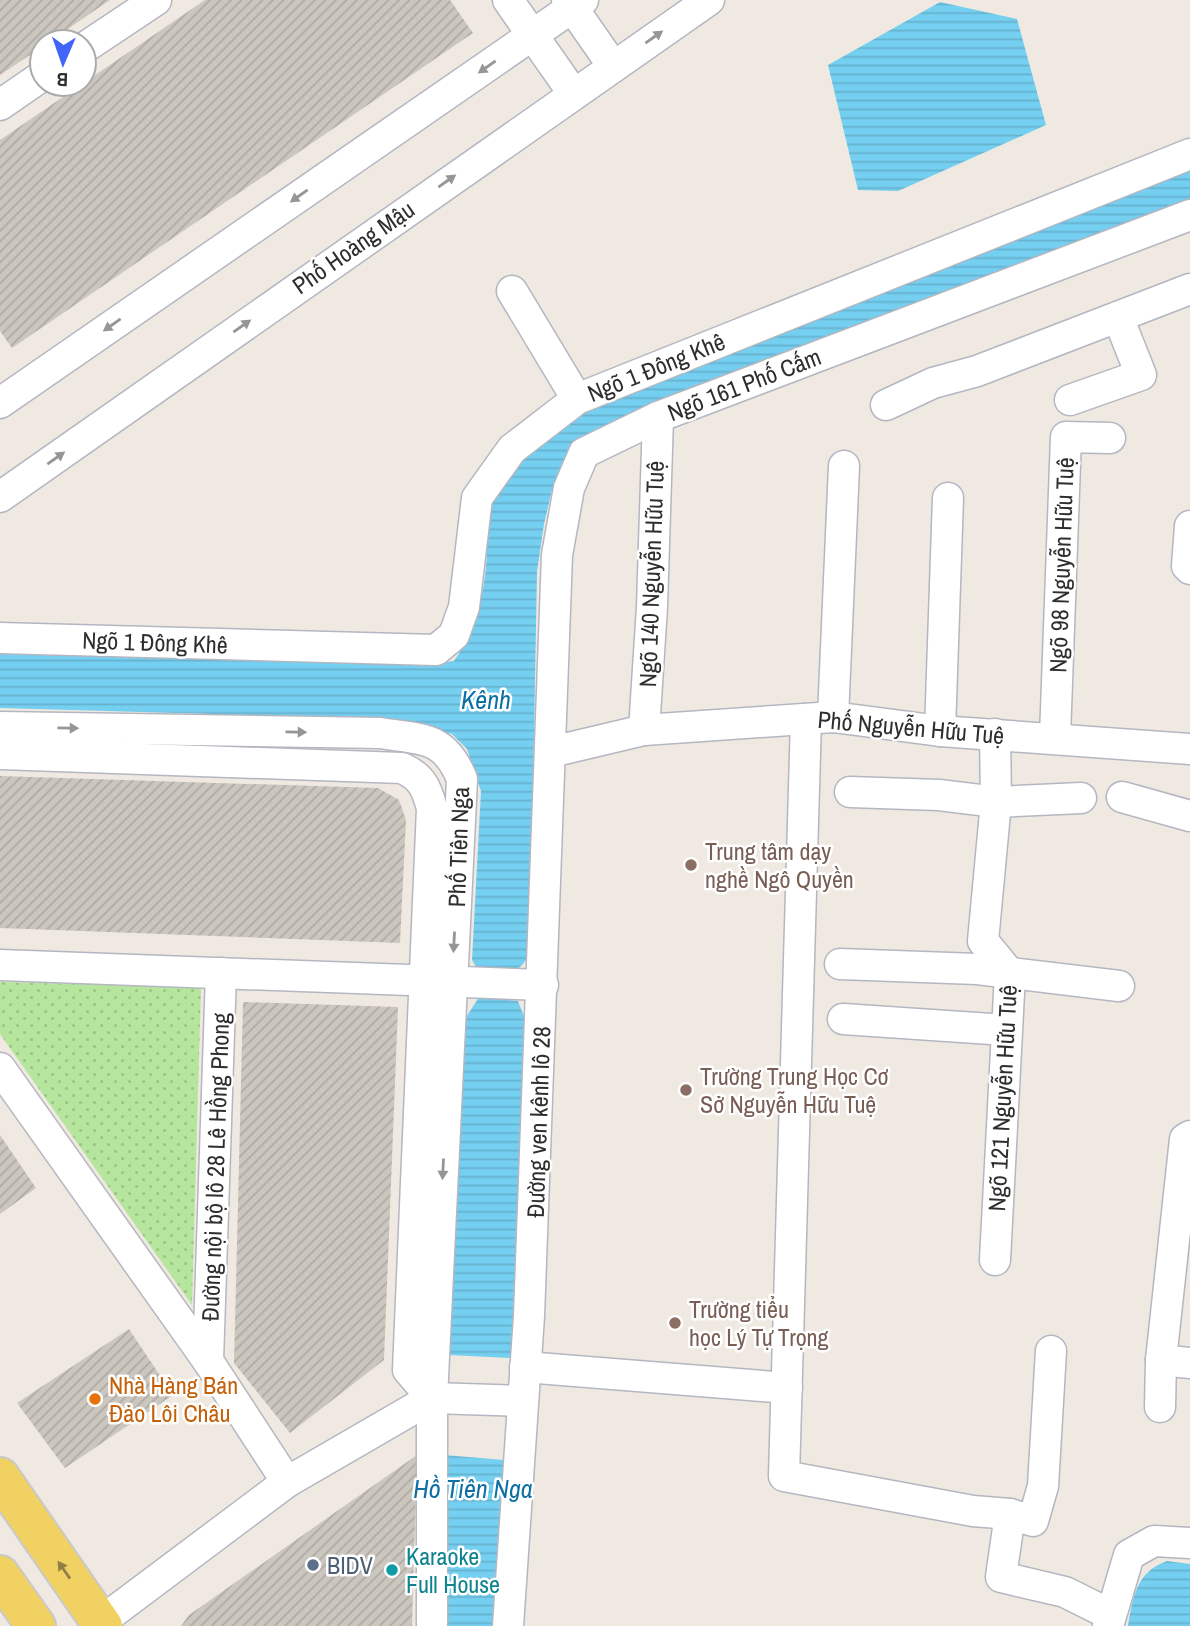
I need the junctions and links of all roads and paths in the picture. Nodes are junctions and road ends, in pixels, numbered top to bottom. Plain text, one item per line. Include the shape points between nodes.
1 (156, 0) edge
2 (508, 0) edge
3 (709, 0) edge
4 (574, 3) edge
5 (532, 35) junction
6 (98, 39) edge
7 (613, 66) junction
8 (28, 86) edge
9 (573, 93) junction
10 (0, 105) edge
11 (1190, 153) edge
12 (1190, 215) edge
13 (1190, 289) edge
14 (512, 292) dead end
15 (1118, 317) junction
16 (2, 398) edge
17 (577, 399) junction
18 (1070, 400) dead end
19 (886, 405) dead end
20 (657, 417) junction
21 (1110, 438) dead end
22 (844, 466) dead end
23 (0, 497) edge
24 (948, 498) dead end
25 (1190, 526) edge
26 (1190, 569) edge
27 (0, 638) edge
28 (819, 718) junction
29 (0, 727) edge
30 (644, 730) junction
31 (940, 731) junction
32 (995, 734) junction
33 (1055, 737) junction
34 (1190, 749) edge
35 (551, 751) junction
36 (0, 754) edge
37 (850, 792) dead end
38 (1122, 797) dead end
39 (1081, 798) dead end
40 (996, 802) junction
41 (1190, 816) edge
42 (840, 964) dead end
43 (0, 965) edge
44 (221, 974) junction
45 (1010, 974) junction
46 (438, 982) junction
47 (544, 985) junction
48 (1119, 986) dead end
49 (843, 1018) dead end
50 (1006, 1030) junction
51 (0, 1068) edge
52 (1190, 1136) edge
53 (995, 1260) dead end
54 (1051, 1351) dead end
55 (208, 1361) junction
56 (1175, 1361) edge
57 (525, 1367) junction
58 (787, 1388) junction
59 (442, 1399) junction
60 (517, 1401) junction
61 (1160, 1406) dead end
62 (0, 1478) edge
63 (287, 1482) junction
64 (1010, 1514) junction
65 (1190, 1543) edge
66 (0, 1575) edge
67 (1109, 1620) edge
68 (99, 1625) edge
69 (36, 1626) edge
70 (432, 1626) edge
71 (508, 1626) edge

1 - 6 street
2 - 5 street
7 -> 3 street, Phố Hoàng Mậu
4 - 5 street
4 - 7 street
5 - 9 street
5 -> 16 street
7 - 9 street, Phố Hoàng Mậu
8 - 10 street
23 -> 9 street, Phố Hoàng Mậu
11 - 17 street, Ngõ 1 Đông Khê
12 - 20 street, Ngõ 161 Phố Cấm
13 - 15 street
14 - 17 street
15 - 18 street via 1141,375
15 - 19 street via 933,383
17 - 27 street, Ngõ 1 Đông Khê via 512,449 477,498 464,607 454,635 436,650
20 - 30 street, Ngõ 140 Nguyễn Hữu Tuệ
20 - 35 street, Ngõ 161 Phố Cấm via 584,453 569,488 557,555
21 - 33 street, Ngõ 98 Nguyễn Hữu Tuệ via 1066,437
22 - 28 street
24 - 31 street
25 - 26 street
28 - 30 street, Phố Nguyễn Hữu Tuệ
28 - 31 street, Phố Nguyễn Hữu Tuệ
28 - 58 street
29 -> 46 street, Phố Tiên Nga via 380,733 432,742 452,755 461,779
30 - 35 street, Phố Nguyễn Hữu Tuệ
31 - 32 street, Phố Nguyễn Hữu Tuệ
32 - 33 street, Phố Nguyễn Hữu Tuệ
32 - 40 street, Ngõ 121 Nguyễn Hữu Tuệ
33 - 34 street, Phố Nguyễn Hữu Tuệ
35 - 47 street, Đường ven kênh lô 28
36 - 46 street, Phố Tiên Nga via 379,766 417,775 432,808
37 - 40 street
38 - 41 street
39 - 40 street
40 - 45 street, Ngõ 121 Nguyễn Hữu Tuệ via 983,941
42 - 45 street
43 - 44 street
44 - 46 street
44 - 55 street, Đường nội bộ lô 28 Lê Hồng Phong
45 - 48 street
45 - 50 street, Ngõ 121 Nguyễn Hữu Tuệ
46 - 47 street
46 - 59 street, Phố Tiên Nga
47 - 57 street, Đường ven kênh lô 28
49 - 50 street
50 - 53 street, Ngõ 121 Nguyễn Hữu Tuệ
51 - 55 street, Đường nội bộ lô 28 Lê Hồng Phong
52 - 56 street via 1185,1139
54 - 64 street via 1043,1486 1033,1521
55 - 63 street, Đường nội bộ lô 28 Lê Hồng Phong
56 - 61 street
57 - 58 street
57 - 60 street, Đường ven kênh lô 28
58 - 64 street via 784,1476
59 - 60 street
59 - 63 street
59 - 70 street, Phố Tiên Nga
60 - 71 street, Đường ven kênh lô 28
68 -> 62 main road
63 - 68 street
64 - 67 street via 1001,1577 1065,1592
65 - 67 street via 1154,1541 1129,1555
66 - 69 main road

